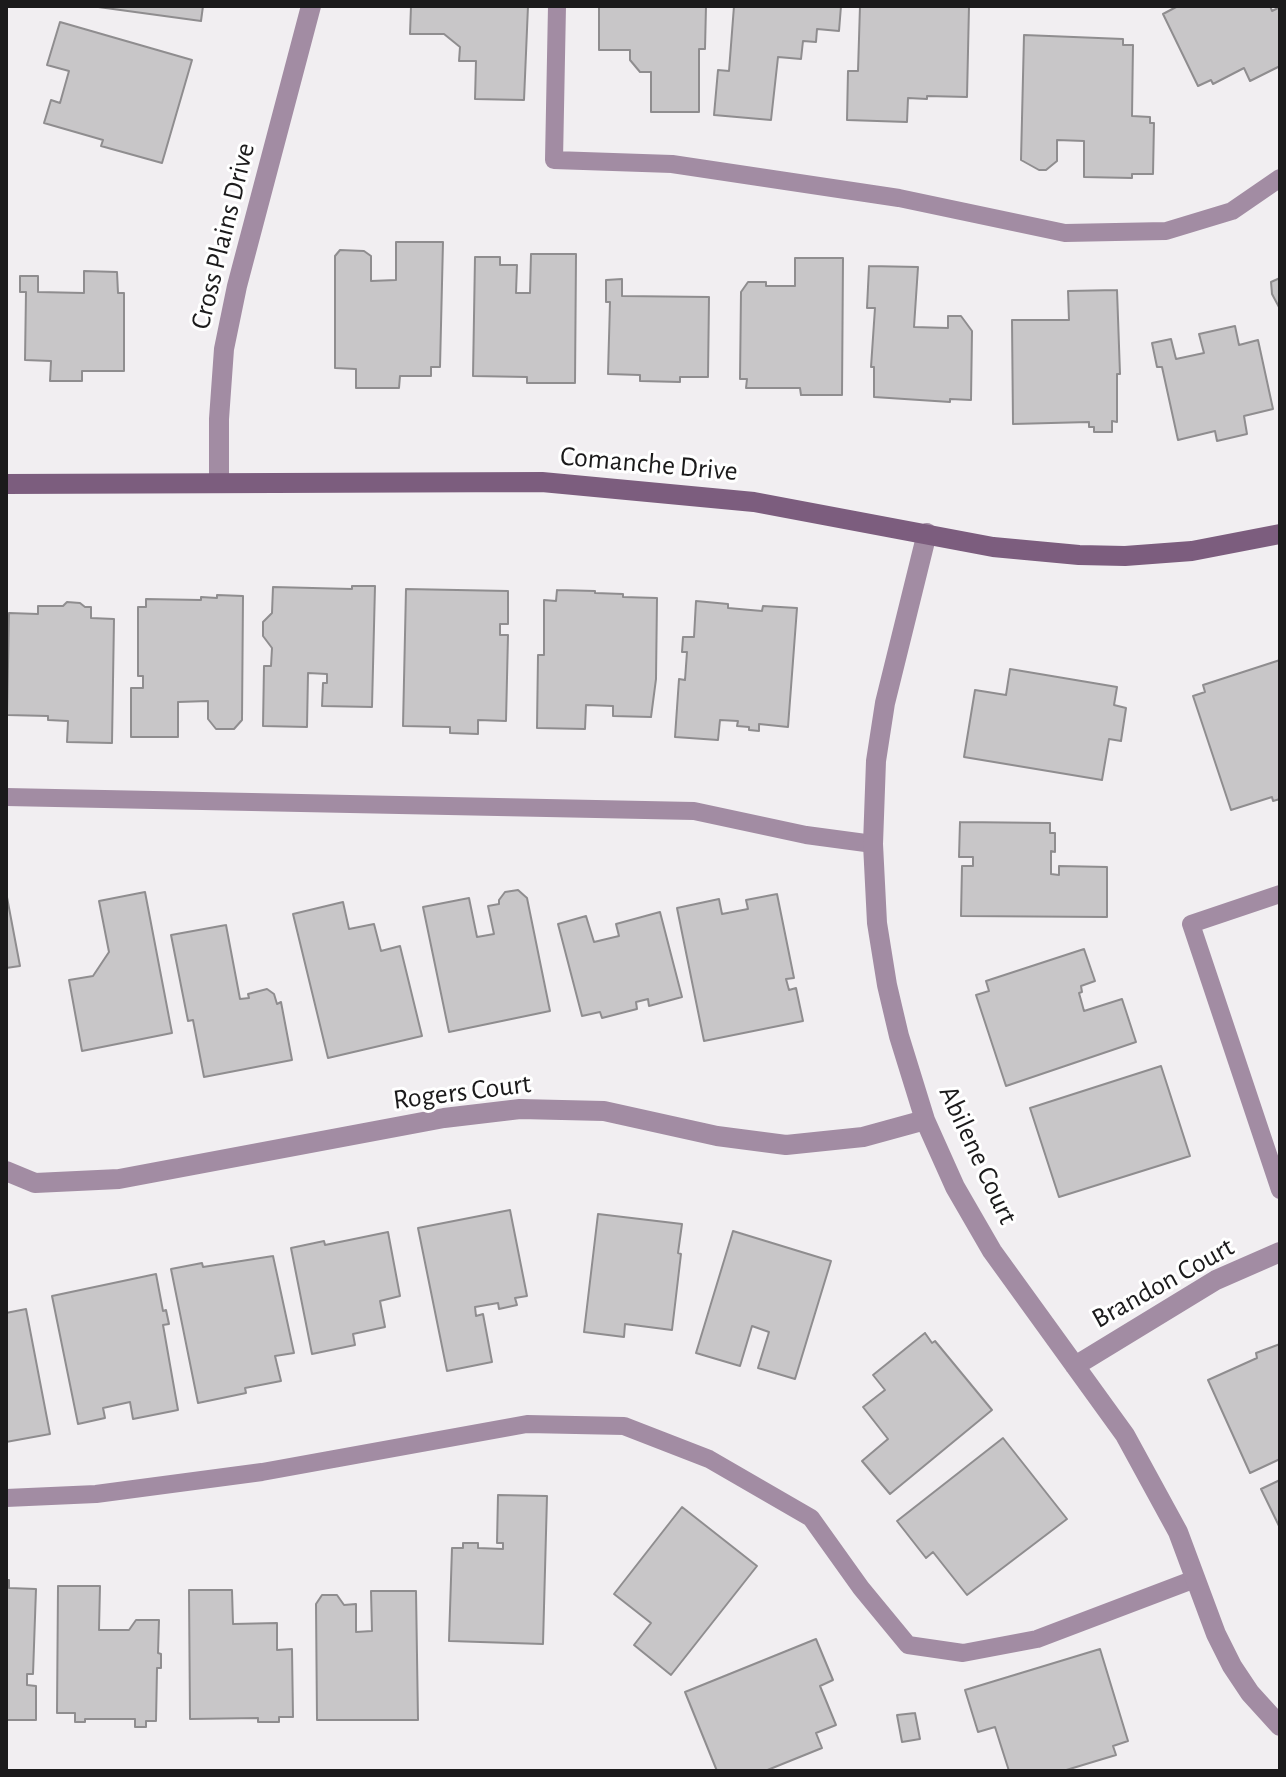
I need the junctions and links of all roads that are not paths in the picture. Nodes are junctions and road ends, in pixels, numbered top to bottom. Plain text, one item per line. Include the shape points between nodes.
1 (311, 6) edge
2 (557, 6) edge
3 (1280, 178) edge
4 (219, 483) junction
5 (6, 484) edge
6 (927, 533) junction
7 (1280, 534) edge
8 (6, 797) edge
9 (873, 844) junction
10 (1280, 894) edge
11 (925, 1120) junction
12 (6, 1171) edge
13 (1280, 1190) edge
14 (1280, 1252) edge
15 (1075, 1366) junction
16 (6, 1498) edge
17 (1195, 1579) junction
18 (1280, 1726) edge

1 - 4 street, Cross Plains Drive via 224,349
2 - 3 lane via 554,160 672,164 899,198 1065,233 1166,231 1232,211
4 - 5 street, Comanche Drive
4 - 6 street, Comanche Drive via 542,482 754,502
6 - 7 street, Comanche Drive via 993,547 1125,556 1192,551
6 - 9 street, Abilene Court via 885,703 876,761
8 - 9 lane via 694,811
9 - 11 street, Abilene Court via 887,985
10 - 13 lane via 1191,924
11 - 12 street, Rogers Court via 863,1137 786,1145 604,1111 520,1109 444,1118 119,1179 35,1183
11 - 15 street, Abilene Court via 992,1251
14 - 15 street, Brandon Court via 1216,1280
15 - 17 street, Abilene Court via 1159,1494
16 - 17 lane via 96,1494 246,1474 527,1424 624,1426 709,1459 811,1518 908,1645 963,1653 1037,1639
17 - 18 street, Abilene Court via 1232,1666

